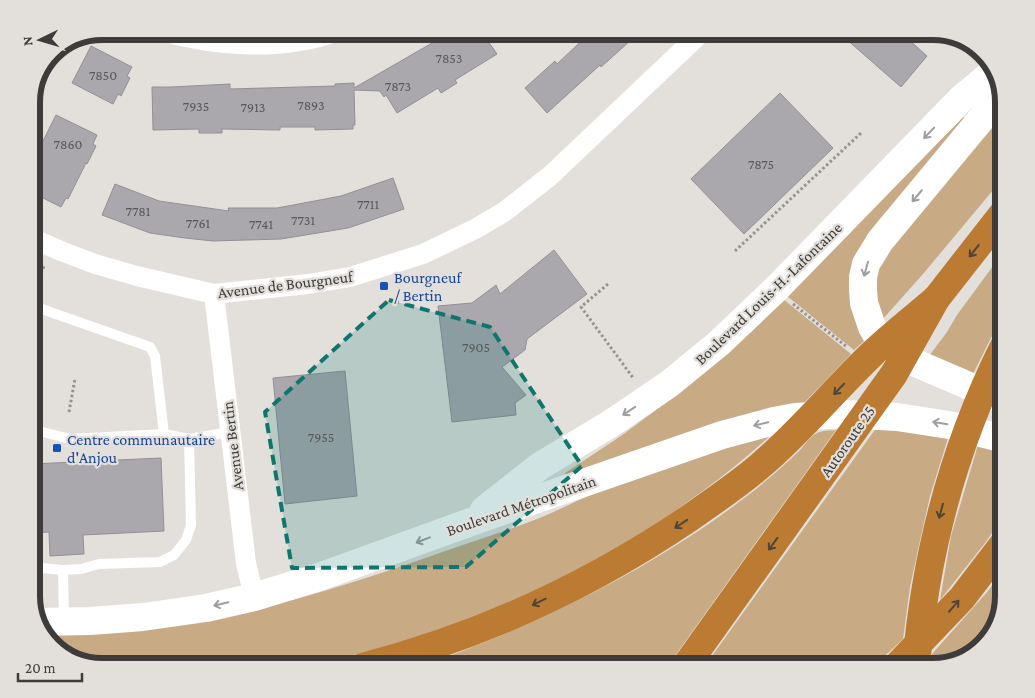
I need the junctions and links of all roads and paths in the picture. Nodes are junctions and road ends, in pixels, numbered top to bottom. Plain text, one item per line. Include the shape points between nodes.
1 (206, 40) edge
2 (306, 40) edge
3 (694, 40) edge
4 (990, 75) edge
5 (995, 97) edge
6 (860, 133) dead end
7 (995, 223) edge
8 (40, 242) edge
9 (735, 251) dead end
10 (44, 266) dead end
11 (40, 276) edge
12 (608, 284) dead end
13 (214, 294) junction
14 (40, 308) edge
15 (927, 310) junction
16 (995, 365) edge
17 (75, 379) dead end
18 (634, 380) dead end
19 (995, 397) edge
20 (69, 412) dead end
21 (40, 431) edge
22 (230, 432) junction
23 (164, 434) junction
24 (995, 437) edge
25 (188, 439) junction
26 (468, 523) junction
27 (995, 555) edge
28 (40, 568) edge
29 (63, 570) junction
30 (254, 597) junction
31 (51, 622) edge
32 (393, 658) edge
33 (692, 658) edge
34 (905, 658) edge
35 (917, 658) edge

1 - 2 street via 274,44
3 - 13 street, Avenue de Bourgneuf via 550,176 504,212 475,229 422,254 350,277
4 -> 26 main road, Boulevard Louis-H.-Lafontaine via 962,98 718,344 662,389 540,466
5 -> 19 main road via 982,118 880,241 866,264 863,290 865,309 872,327 887,347 911,362
6 - 9 path
7 -> 15 highway, Autoroute 25
8 - 13 street, Avenue de Bourgneuf via 95,264
10 - 11 path
12 - 18 path via 581,307
13 - 22 street, Avenue Bertin
14 - 23 lane via 150,348 155,356
15 -> 32 highway via 873,353 762,464 671,530 627,557 528,608 441,644
15 -> 33 highway, Autoroute 25 via 894,374
16 -> 35 highway via 976,408 946,495 932,554
17 - 20 path
21 - 23 lane via 70,439
22 - 25 lane
22 - 30 street, Avenue Bertin via 246,563
23 - 25 lane
24 -> 26 main road, Boulevard Métropolitain via 904,418 844,414 788,419 722,435
25 - 29 lane via 191,525 181,548 160,562 99,564
26 -> 30 main road, Boulevard Métropolitain
34 -> 27 highway via 962,598
28 - 29 lane
29 - 31 lane
30 -> 31 main road, Boulevard Métropolitain via 174,614

